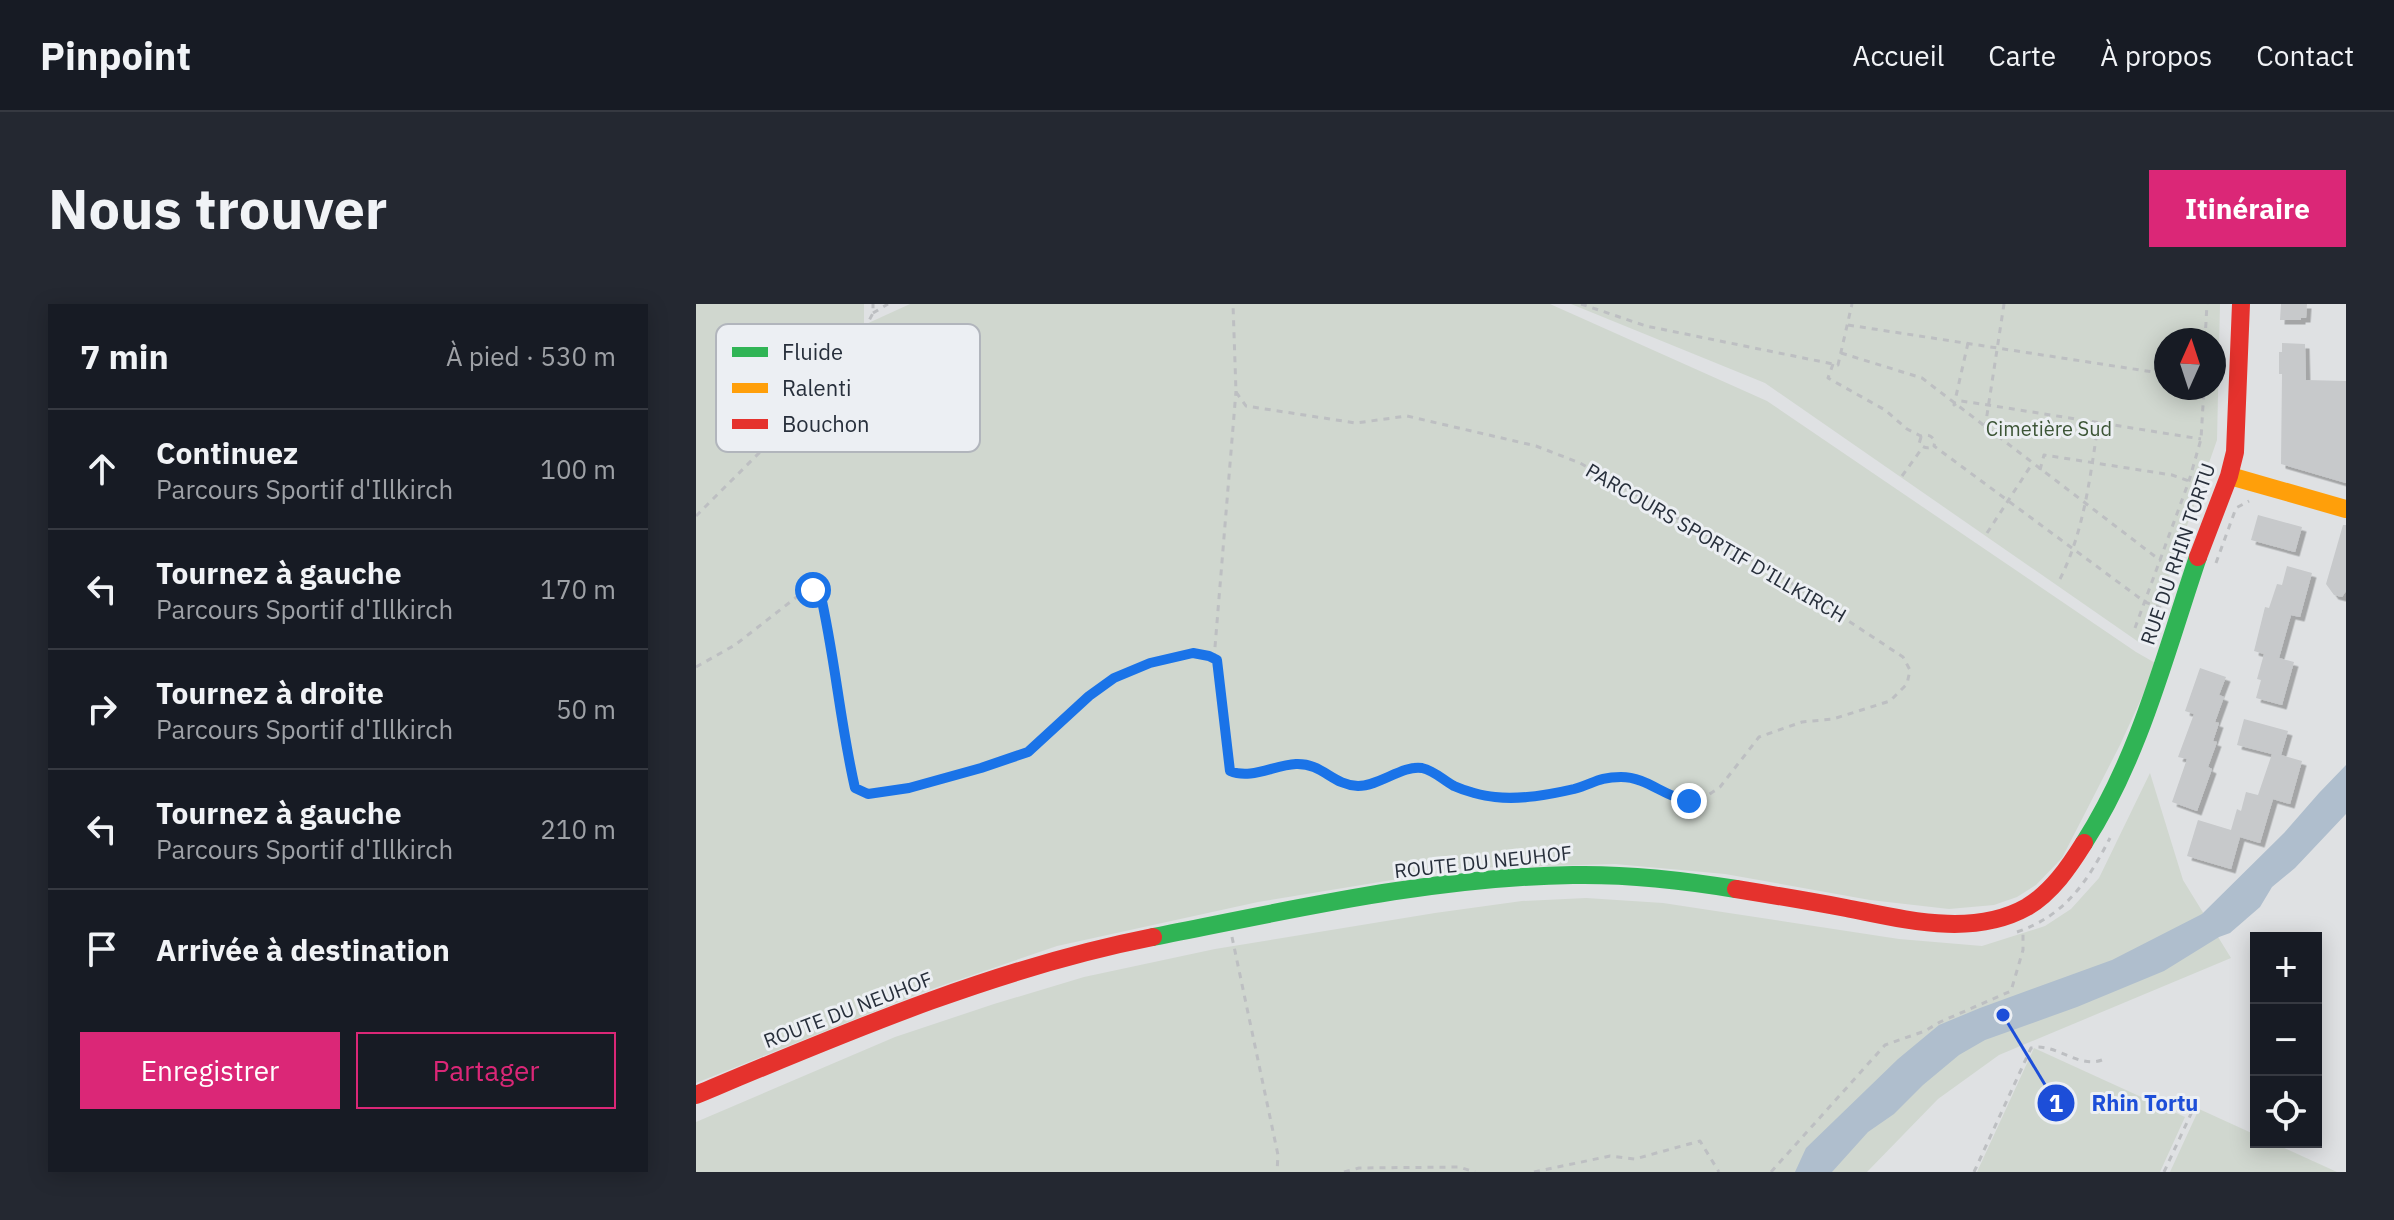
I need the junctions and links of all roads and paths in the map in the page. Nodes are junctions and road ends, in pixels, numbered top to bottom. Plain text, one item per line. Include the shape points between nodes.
1 (873, 304) edge
2 (888, 304) edge
3 (1233, 304) edge
4 (1581, 304) edge
5 (1852, 304) edge
6 (2004, 304) edge
7 (2207, 304) edge
8 (2241, 304) edge
9 (873, 313) junction
10 (867, 324) edge
11 (1848, 325) junction
12 (2206, 328) edge
13 (1968, 343) junction
14 (1997, 348) junction
15 (1841, 353) junction
16 (1833, 364) junction
17 (2154, 372) edge
18 (1236, 391) junction
19 (2203, 400) edge
20 (1954, 405) junction
21 (1988, 405) junction
22 (2098, 424) junction
23 (1985, 428) junction
24 (1921, 436) junction
25 (2201, 439) junction
26 (1934, 446) junction
27 (1923, 447) junction
28 (759, 452) edge
29 (2092, 463) junction
30 (2032, 464) junction
31 (2040, 470) junction
32 (1902, 476) dead end
33 (2230, 476) junction
34 (2189, 481) junction
35 (2259, 496) dead end
36 (2009, 501) junction
37 (2086, 505) junction
38 (2346, 509) edge
39 (696, 516) edge
40 (2230, 524) dead end
41 (1987, 533) dead end
42 (2073, 548) junction
43 (2161, 561) junction
44 (2060, 579) dead end
45 (2145, 602) junction
46 (2161, 608) dead end
47 (2135, 628) dead end
48 (1214, 659) junction
49 (696, 667) edge
50 (2159, 675) joint
51 (2111, 836) dead end
52 (2023, 930) junction
53 (1232, 933) dead end
54 (2015, 933) dead end
55 (2102, 1060) dead end
56 (696, 1095) edge
57 (2196, 1103) dead end
58 (1277, 1172) edge
59 (1344, 1172) edge
60 (1475, 1172) edge
61 (1534, 1172) edge
62 (1719, 1172) edge
63 (1771, 1172) edge
64 (1974, 1172) edge
65 (2164, 1172) edge

1 - 9 path
2 - 9 path
3 - 18 path
4 - 16 path via 1646,326
5 - 11 path
6 - 14 path
7 - 12 path
8 - 33 street, RUE DU RHIN TORTU
9 - 10 path
11 - 13 path
11 - 15 path
13 - 14 path
13 - 20 path
14 - 17 path
14 - 21 path
15 - 16 path via 1838,365
15 - 20 path via 1922,378
16 - 24 path via 1828,378
18 - 48 path
18 - 48 path, PARCOURS SPORTIF D'ILLKIRCH via 1246,406 1356,423 1407,416 1536,446 1580,463 1779,575 1903,657 1910,670 1907,684 1890,701 1759,737 1720,787 1701,800 1677,799 1648,783 1621,777 1598,778 1523,799 1454,786 1420,768 1357,786 1341,783 1314,766 1294,764 1247,774 1230,771
19 - 25 path
20 - 21 path
20 - 23 path
21 - 22 path
21 - 23 path
22 - 25 path
22 - 29 path
23 - 30 path
24 - 26 path via 1932,436
24 - 27 path
25 - 34 path
26 - 27 path
26 - 36 path
27 - 32 path
28 - 39 path
29 - 31 path via 2044,455
29 - 34 path
29 - 37 path
30 - 31 path
30 - 36 path
31 - 37 path
33 - 38 street
33 - 50 street, RUE DU RHIN TORTU
34 - 43 path
35 - 40 path via 2236,508
36 - 41 path
36 - 42 path
37 - 42 path
37 - 43 path
42 - 44 path
42 - 45 path
43 - 45 path
45 - 46 path
45 - 47 path
48 - 49 path via 1193,653 1150,663 1089,696 1028,752 909,788 868,794 855,788 820,592 803,592 735,645
50 - 56 street, ROUTE DU NEUHOF via 2128,765 2089,836 2051,887 2007,916 1935,923 1701,883 1600,875 1509,878 1413,890 1245,917 1087,951 824,1040
51 - 52 path via 2075,895 2052,916
52 - 54 path
52 - 63 path via 2011,991 1885,1045
53 - 58 path via 1278,1155
55 - 64 path via 2092,1064 2031,1048
57 - 65 path
59 - 60 path via 1459,1167
61 - 62 path via 1610,1156 1635,1159 1700,1141

